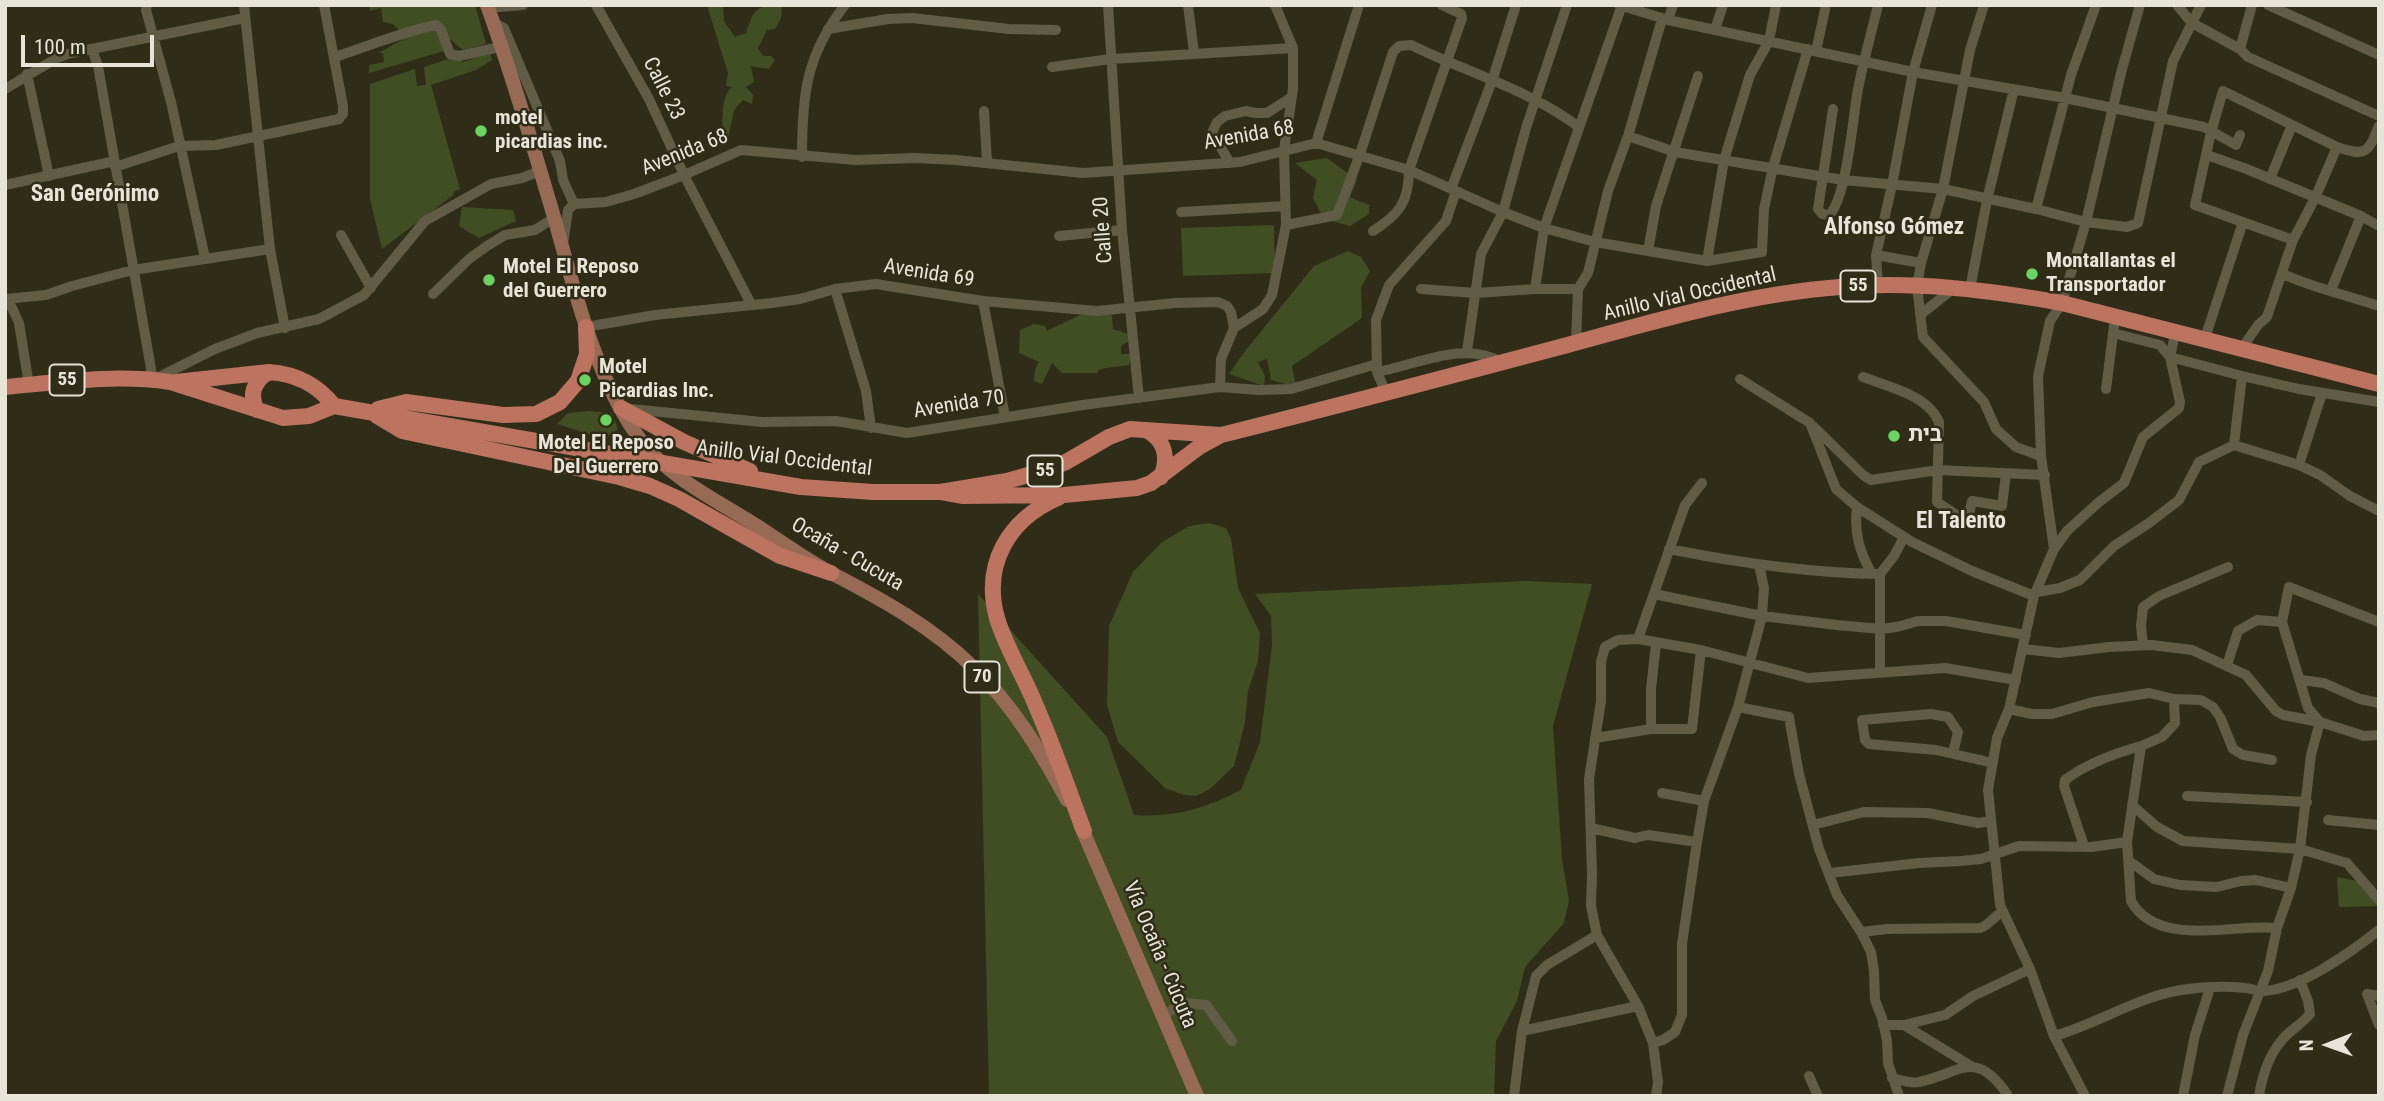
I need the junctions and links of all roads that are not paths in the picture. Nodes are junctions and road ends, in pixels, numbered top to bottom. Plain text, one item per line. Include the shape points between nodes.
1 (146, 5) edge
2 (244, 5) edge
3 (324, 5) edge
4 (523, 5) edge
5 (596, 5) edge
6 (845, 5) edge
7 (1108, 5) edge
8 (1188, 5) edge
9 (1275, 5) edge
10 (1359, 5) edge
11 (1442, 5) edge
12 (1516, 5) edge
13 (1567, 5) edge
14 (1673, 5) edge
15 (1723, 5) edge
16 (1776, 5) edge
17 (1826, 5) edge
18 (1878, 5) edge
19 (1931, 5) edge
20 (1984, 5) edge
21 (2096, 5) edge
22 (2140, 5) edge
23 (2177, 5) edge
24 (2201, 5) edge
25 (2252, 5) edge
26 (2268, 5) edge
27 (1621, 6) edge
28 (489, 12) edge
29 (245, 18) junction
30 (1665, 20) junction
31 (2192, 23) junction
32 (828, 29) junction
33 (1056, 30) dead end
34 (1715, 30) junction
35 (154, 37) junction
36 (1769, 41) junction
37 (500, 47) junction
38 (92, 48) junction
39 (1293, 48) junction
40 (2240, 48) junction
41 (1812, 50) junction
42 (1194, 53) junction
43 (2379, 55) edge
44 (335, 57) junction
45 (1111, 59) junction
46 (1864, 61) junction
47 (1446, 62) junction
48 (1052, 67) dead end
49 (1913, 72) junction
50 (27, 74) junction
51 (1698, 76) dead end
52 (1965, 79) junction
53 (1492, 81) junction
54 (5, 89) edge
55 (2014, 89) junction
56 (1292, 97) junction
57 (2065, 98) junction
58 (1535, 101) junction
59 (2113, 108) junction
60 (1833, 109) dead end
61 (984, 111) dead end
62 (2379, 116) edge
63 (2160, 118) junction
64 (2292, 125) junction
65 (2379, 125) edge
66 (1579, 127) junction
67 (2211, 132) junction
68 (2240, 135) dead end
69 (1628, 136) junction
70 (259, 137) junction
71 (1316, 143) junction
72 (179, 146) junction
73 (2337, 147) junction
74 (1284, 150) junction
75 (1675, 152) junction
76 (1360, 154) junction
77 (2207, 155) junction
78 (802, 157) junction
79 (1724, 160) junction
80 (987, 162) junction
81 (1230, 163) junction
82 (115, 164) junction
83 (1773, 167) junction
84 (1409, 170) junction
85 (540, 171) junction
86 (1119, 171) junction
87 (49, 176) junction
88 (684, 176) junction
89 (1823, 176) junction
90 (2270, 179) junction
91 (1843, 180) junction
92 (5, 185) edge
93 (1892, 185) junction
94 (1943, 189) junction
95 (1453, 190) junction
96 (2315, 198) junction
97 (1987, 200) junction
98 (573, 204) junction
99 (1285, 206) junction
100 (2036, 209) junction
101 (1181, 212) dead end
102 (1503, 212) junction
103 (2361, 216) junction
104 (554, 218) junction
105 (2086, 222) junction
106 (2243, 222) junction
107 (1286, 225) junction
108 (2379, 226) edge
109 (1544, 228) junction
110 (1122, 230) junction
111 (1373, 231) dead end
112 (341, 235) dead end
113 (1059, 236) dead end
114 (2293, 240) junction
115 (1595, 242) junction
116 (270, 248) junction
117 (562, 250) junction
118 (1648, 251) junction
119 (1876, 255) junction
120 (205, 258) junction
121 (1707, 261) junction
122 (1921, 263) junction
123 (133, 270) junction
124 (2283, 274) junction
125 (1878, 285) junction
126 (1917, 286) junction
127 (371, 288) junction
128 (1962, 288) junction
129 (835, 289) junction
130 (1421, 289) dead end
131 (1535, 289) junction
132 (1578, 289) junction
133 (2331, 290) junction
134 (1476, 293) junction
135 (433, 294) dead end
136 (7, 299) edge
137 (983, 301) junction
138 (2062, 303) junction
139 (751, 304) junction
140 (2379, 305) edge
141 (1129, 308) junction
142 (1920, 315) junction
143 (2114, 324) junction
144 (586, 327) junction
145 (285, 328) junction
146 (1234, 328) junction
147 (2176, 330) junction
148 (2205, 338) junction
149 (1576, 343) junction
150 (2242, 348) junction
151 (1468, 351) junction
152 (2170, 357) junction
153 (1502, 362) junction
154 (1377, 368) junction
155 (269, 372) junction
156 (2242, 376) junction
157 (1864, 377) dead end
158 (1740, 379) dead end
159 (153, 380) junction
160 (170, 382) junction
161 (2379, 384) edge
162 (29, 385) junction
163 (5, 387) edge
164 (1220, 387) junction
165 (2106, 389) dead end
166 (1385, 393) junction
167 (2322, 393) junction
168 (1139, 398) junction
169 (2379, 402) edge
170 (334, 406) junction
171 (621, 408) junction
172 (257, 410) junction
173 (369, 411) junction
174 (1005, 417) junction
175 (1810, 423) junction
176 (871, 428) junction
177 (1144, 429) junction
178 (1221, 435) junction
179 (2234, 445) junction
180 (2041, 456) junction
181 (2299, 466) junction
182 (1938, 470) junction
183 (2006, 474) junction
184 (2045, 475) junction
185 (1161, 477) junction
186 (782, 483) junction
187 (1702, 483) dead end
188 (940, 492) junction
189 (1065, 495) junction
190 (1857, 507) junction
191 (2379, 511) edge
192 (1968, 519) junction
193 (1983, 524) dead end
194 (1904, 537) junction
195 (1668, 549) junction
196 (2054, 549) junction
197 (1759, 565) junction
198 (2228, 567) dead end
199 (831, 573) junction
200 (1876, 574) junction
201 (1654, 594) junction
202 (2036, 594) junction
203 (1762, 617) junction
204 (2281, 622) junction
205 (2379, 622) edge
206 (1881, 629) junction
207 (2026, 635) junction
208 (1639, 639) junction
209 (1656, 644) junction
210 (2143, 645) junction
211 (2023, 649) junction
212 (1700, 650) junction
213 (1750, 662) junction
214 (2227, 666) junction
215 (1880, 673) junction
216 (2015, 680) junction
217 (2301, 680) junction
218 (2175, 699) junction
219 (2379, 704) edge
220 (1738, 707) junction
221 (2009, 709) junction
222 (2320, 722) junction
223 (1651, 729) junction
224 (2379, 735) edge
225 (1595, 738) junction
226 (2141, 746) junction
227 (1953, 753) junction
228 (2272, 760) dead end
229 (1993, 763) junction
230 (1662, 793) dead end
231 (2188, 796) dead end
232 (1704, 801) junction
233 (2306, 802) junction
234 (2132, 805) junction
235 (2328, 820) dead end
236 (1990, 821) junction
237 (1813, 825) junction
238 (2379, 825) edge
239 (1591, 828) junction
240 (1084, 831) junction
241 (1696, 842) junction
242 (2127, 842) junction
243 (2084, 846) junction
244 (2300, 849) junction
245 (1995, 854) junction
246 (2129, 861) junction
247 (1830, 873) junction
248 (2291, 888) junction
249 (2379, 900) edge
250 (2003, 912) junction
251 (2277, 928) junction
252 (2379, 930) edge
253 (1861, 932) junction
254 (1597, 935) junction
255 (2030, 969) junction
256 (2300, 980) junction
257 (2210, 988) junction
258 (2260, 991) junction
259 (2379, 996) edge
260 (1638, 1006) junction
261 (1161, 1016) junction
262 (1883, 1025) junction
263 (1905, 1025) junction
264 (2379, 1025) edge
265 (1522, 1031) junction
266 (2054, 1036) junction
267 (1233, 1041) dead end
268 (1653, 1043) junction
269 (1971, 1066) junction
270 (1810, 1076) dead end
271 (1892, 1078) junction
272 (1898, 1094) edge
273 (2007, 1094) dead end
274 (1197, 1096) edge
275 (1514, 1096) edge
276 (1656, 1096) edge
277 (1818, 1096) edge
278 (1885, 1096) edge
279 (2085, 1096) edge
280 (2183, 1096) edge
281 (2227, 1096) edge
282 (2259, 1096) edge

1 - 35 street
2 - 29 street
3 - 44 street
4 - 28 street
5 - 88 street, Calle 23 via 649,99
6 - 32 street
7 - 45 street, Calle 20
8 - 42 street
9 - 39 street
10 - 71 street
11 - 47 street via 1462,18
12 - 53 street
13 - 58 street
14 - 30 street
15 - 34 street
16 - 36 street
17 - 41 street, Avenida 68
18 - 46 street
19 - 49 street
20 - 52 street
21 - 57 street
22 - 59 street
23 - 31 street
24 - 31 street
25 - 40 street
26 - 43 street
27 - 30 street
27 - 66 street
28 - 37 main road, 70
28 - 98 street via 504,28
29 - 35 street
29 - 70 street
30 - 34 street
30 - 69 street
31 - 40 street
31 - 63 street via 2174,61
32 - 33 street via 912,18
32 - 78 street via 813,58 803,98
34 - 36 street
35 - 38 street
35 - 72 street
36 - 41 street
36 - 79 street via 1750,75
37 - 44 street via 450,54 436,25
37 - 85 main road, 70
38 - 50 street via 57,58
38 - 82 street
39 - 42 street
39 - 56 street
40 - 62 street via 2248,58
41 - 46 street
41 - 83 street, Avenida 68
42 - 45 street
44 - 70 street via 343,106 339,119
45 - 48 street
45 - 86 street, Calle 20
46 - 49 street
46 - 91 street
47 - 53 street
47 - 76 street via 1411,46 1399,46 1393,52
47 - 84 street
49 - 52 street
49 - 93 street
50 - 54 street
50 - 87 street
51 - 75 street
52 - 55 street
52 - 94 street
53 - 58 street
53 - 95 street
55 - 57 street
55 - 97 street
56 - 74 street
56 - 81 street via 1267,113 1236,112 1217,122 1212,133
57 - 59 street
57 - 100 street
58 - 66 street
58 - 102 street
59 - 63 street
59 - 105 street
60 - 89 street
61 - 80 street
63 - 67 street
63 - 105 street via 2138,223 2127,227
64 - 67 street via 2223,91
64 - 73 street
64 - 90 street
65 - 73 street via 2366,151
66 - 109 street
67 - 68 street via 2236,145
67 - 77 street
69 - 75 street
69 - 115 street
70 - 72 street
70 - 116 street
71 - 74 street, Avenida 68
71 - 76 street, Avenida 68
72 - 82 street
72 - 120 street
73 - 96 street
74 - 81 street, Avenida 68
74 - 99 street
75 - 79 street
75 - 118 street via 1656,206
76 - 84 street, Avenida 68
76 - 107 street via 1337,215
77 - 90 street
77 - 106 street via 2195,205
78 - 80 street, Avenida 68
78 - 88 street, Avenida 68 via 741,150
79 - 83 street
79 - 121 street
80 - 86 street, Avenida 68 via 1083,173
81 - 86 street, Avenida 68
82 - 87 street
82 - 123 street
83 - 89 street
83 - 121 street, Avenida 68 via 1762,251
84 - 95 street, Avenida 68
84 - 111 street via 1409,183 1395,217
85 - 104 main road, 70
85 - 127 street via 491,184 425,221
86 - 110 street, Calle 20
87 - 92 street
88 - 98 street, Avenida 68 via 606,202
88 - 139 street, Calle 23
89 - 91 street
89 - 91 street via 1818,209 1822,214 1834,211
90 - 96 street
91 - 93 street
93 - 94 street
93 - 119 street
94 - 97 street
94 - 122 street
95 - 102 street, Avenida 68
95 - 154 street via 1446,220 1389,285 1376,320
96 - 103 street
96 - 114 street
97 - 100 street
97 - 128 street
98 - 117 street
99 - 101 street
99 - 107 street
100 - 105 street
102 - 109 street, Avenida 68
102 - 134 street via 1481,254
103 - 108 street
103 - 133 street
104 - 117 main road, 70
104 - 135 street via 535,230 505,235 487,246
105 - 138 street
106 - 114 street
106 - 148 street
107 - 146 street via 1272,295 1263,309
109 - 115 street, Avenida 68
109 - 131 street
110 - 113 street
110 - 141 street, Calle 20
112 - 127 street
114 - 124 street
115 - 118 street, Avenida 68
115 - 132 street via 1588,273
116 - 120 street
116 - 145 street
117 - 144 main road, 70
118 - 121 street, Avenida 68
119 - 122 street
119 - 125 street
120 - 123 street
122 - 126 street
123 - 136 street via 46,295
123 - 159 street
124 - 133 street
124 - 150 street via 2267,317
125 - 126 highway, Anillo Vial Occidental / 55
125 - 149 highway, Anillo Vial Occidental / 55 via 1745,300
126 - 128 highway, Anillo Vial Occidental / 55
126 - 142 street
127 - 145 street via 319,319
128 - 138 highway, Anillo Vial Occidental / 55
128 - 142 street
129 - 137 street, Avenida 69 via 876,284
129 - 139 street, Avenida 69 via 800,299
129 - 176 street via 866,391
130 - 134 street
131 - 132 street
131 - 134 street
132 - 149 street
133 - 140 street
134 - 151 street
136 - 162 street via 19,323
137 - 141 street, Avenida 69 via 1097,311
137 - 174 street
138 - 143 highway, Anillo Vial Occidental / 55
138 - 180 street via 2050,321 2038,376
139 - 144 street, Avenida 69
141 - 146 street, Avenida 69 via 1217,302 1231,312
141 - 168 street, Calle 20
142 - 180 street via 1923,337 1984,402 1996,429 2016,447
143 - 147 highway, Anillo Vial Occidental / 55
143 - 152 street via 2160,345
143 - 165 street
144 - 171 main road, Ocaña - Cucuta / 70
144 - 173 highway via 587,355 578,381 560,402 536,414 503,415 406,402
145 - 159 street via 215,349
146 - 164 street via 1221,359
147 - 148 highway, Anillo Vial Occidental / 55
147 - 152 street
148 - 150 highway, Anillo Vial Occidental / 55
149 - 153 highway, Anillo Vial Occidental / 55
150 - 161 highway, Anillo Vial Occidental / 55
151 - 153 street
151 - 154 street, Avenida 70
152 - 156 street
152 - 196 street via 2179,408 2143,437 2124,483 2067,531
153 - 166 highway, Anillo Vial Occidental / 55
154 - 164 street, Avenida 70 via 1291,389
154 - 166 street
155 - 160 highway, Anillo Vial Occidental / 55
155 - 170 highway, Anillo Vial Occidental / 55 via 306,380
155 - 172 highway via 253,388
156 - 167 street
156 - 179 street
157 - 182 street via 1923,401 1934,411 1939,422
158 - 175 street
159 - 160 highway, Anillo Vial Occidental / 55
159 - 162 highway, Anillo Vial Occidental / 55 via 96,378
160 - 172 highway, Anillo Vial Occidental / 55
162 - 163 highway, Anillo Vial Occidental / 55
164 - 168 street, Avenida 70
166 - 178 highway, Anillo Vial Occidental / 55
167 - 169 street
167 - 181 street
168 - 174 street, Avenida 70
170 - 172 highway, Anillo Vial Occidental / 55 via 296,418
170 - 173 highway, Anillo Vial Occidental / 55
171 - 176 street, Avenida 70 via 751,421 836,421
171 - 186 highway via 684,442
171 - 199 main road, Ocaña - Cucuta / 70 via 642,442 663,463
173 - 186 highway, Anillo Vial Occidental / 55
173 - 199 highway via 401,431 650,486 780,556
174 - 176 street, Avenida 70 via 918,433
175 - 182 street via 1871,480
175 - 190 street via 1836,489
177 - 178 highway, Anillo Vial Occidental / 55
177 - 185 highway via 1164,449
177 - 188 highway, Anillo Vial Occidental / 55 via 1121,432 1066,462 1024,477
178 - 185 highway, Anillo Vial Occidental / 55
179 - 181 street
179 - 202 street via 2199,462 2179,500 2114,546 2080,580
180 - 184 street
181 - 191 street
182 - 183 street
182 - 192 street via 1937,502
183 - 184 street
183 - 192 street via 2002,506 1972,501
184 - 196 street
185 - 189 highway, Anillo Vial Occidental / 55 via 1137,488
186 - 188 highway, Anillo Vial Occidental / 55 via 817,489
187 - 195 street via 1685,505
188 - 189 highway, Anillo Vial Occidental / 55
189 - 240 highway via 1038,507 1008,536 994,575 993,596 997,619 1046,728
190 - 194 street
190 - 200 street via 1858,547
192 - 193 street
194 - 200 street
194 - 202 street via 1972,571
195 - 197 street
195 - 201 street
196 - 202 street
197 - 200 street
197 - 203 street via 1764,588
198 - 210 street via 2143,607
199 - 240 main road, Ocaña - Cucuta / 70 via 898,608 973,667 1037,745
200 - 206 street
201 - 203 street
201 - 208 street
202 - 207 street
203 - 206 street
203 - 213 street
204 - 205 street via 2290,587
204 - 214 street via 2256,620 2238,631
204 - 217 street
206 - 207 street via 1917,621 1946,621
206 - 215 street
207 - 211 street
208 - 209 street
208 - 225 street via 1618,640 1605,647
209 - 212 street
209 - 223 street
210 - 211 street via 2059,653
210 - 214 street via 2192,650
211 - 216 street
212 - 213 street
212 - 223 street via 1692,729
213 - 215 street via 1808,678
213 - 220 street
214 - 222 street via 2246,675 2276,711
215 - 216 street via 1945,668
216 - 221 street
217 - 219 street via 2324,683
217 - 222 street via 2308,708
218 - 221 street via 2149,693 2052,714
218 - 226 street via 2175,723 2162,737
218 - 228 street via 2213,706 2233,749
220 - 232 street
220 - 237 street via 1789,717
221 - 229 street
222 - 224 street via 2364,736
222 - 233 street
223 - 225 street
225 - 239 street via 1589,779
226 - 234 street
226 - 243 street via 2065,780
227 - 227 street via 1869,744 1862,720 1931,714 1948,717 1958,732
227 - 229 street
229 - 236 street via 1988,790
230 - 232 street
231 - 233 street
232 - 241 street
233 - 244 street
234 - 242 street
234 - 244 street via 2157,827 2183,841
235 - 238 street
236 - 237 street via 1978,823 1928,813 1864,812
236 - 245 street
237 - 247 street
239 - 241 street via 1635,838 1647,835
239 - 254 street via 1591,906
240 - 261 main road, Vía Ocaña - Cúcuta / 70
241 - 268 street via 1682,944 1682,1015 1675,1032
242 - 243 street
242 - 246 street
243 - 245 street via 2019,846
244 - 248 street
244 - 249 street via 2347,863
245 - 247 street
245 - 250 street
246 - 248 street via 2154,880 2180,885 2217,887 2256,880
246 - 251 street via 2131,901 2136,910 2161,925 2207,931
247 - 253 street via 1837,895
248 - 251 street
250 - 253 street via 1980,928
250 - 255 street
251 - 258 street
252 - 256 street via 2350,953
253 - 262 street via 1871,952 1875,1000
254 - 260 street
254 - 265 street via 1536,976
255 - 263 street via 1945,1015
255 - 266 street
256 - 258 street
256 - 282 street via 2310,1014 2283,1038 2261,1082
257 - 258 street
257 - 266 street via 2157,997
257 - 280 street
258 - 281 street
259 - 264 street via 2367,994
260 - 265 street
260 - 268 street
261 - 267 street via 1185,1003 1206,1005
261 - 274 main road, Vía Ocaña - Cúcuta / 70
262 - 263 street
262 - 271 street
263 - 269 street
265 - 275 street
266 - 279 street
268 - 276 street
269 - 271 street via 1916,1083
269 - 273 street via 1990,1073
270 - 277 street
271 - 272 street
272 - 278 street

